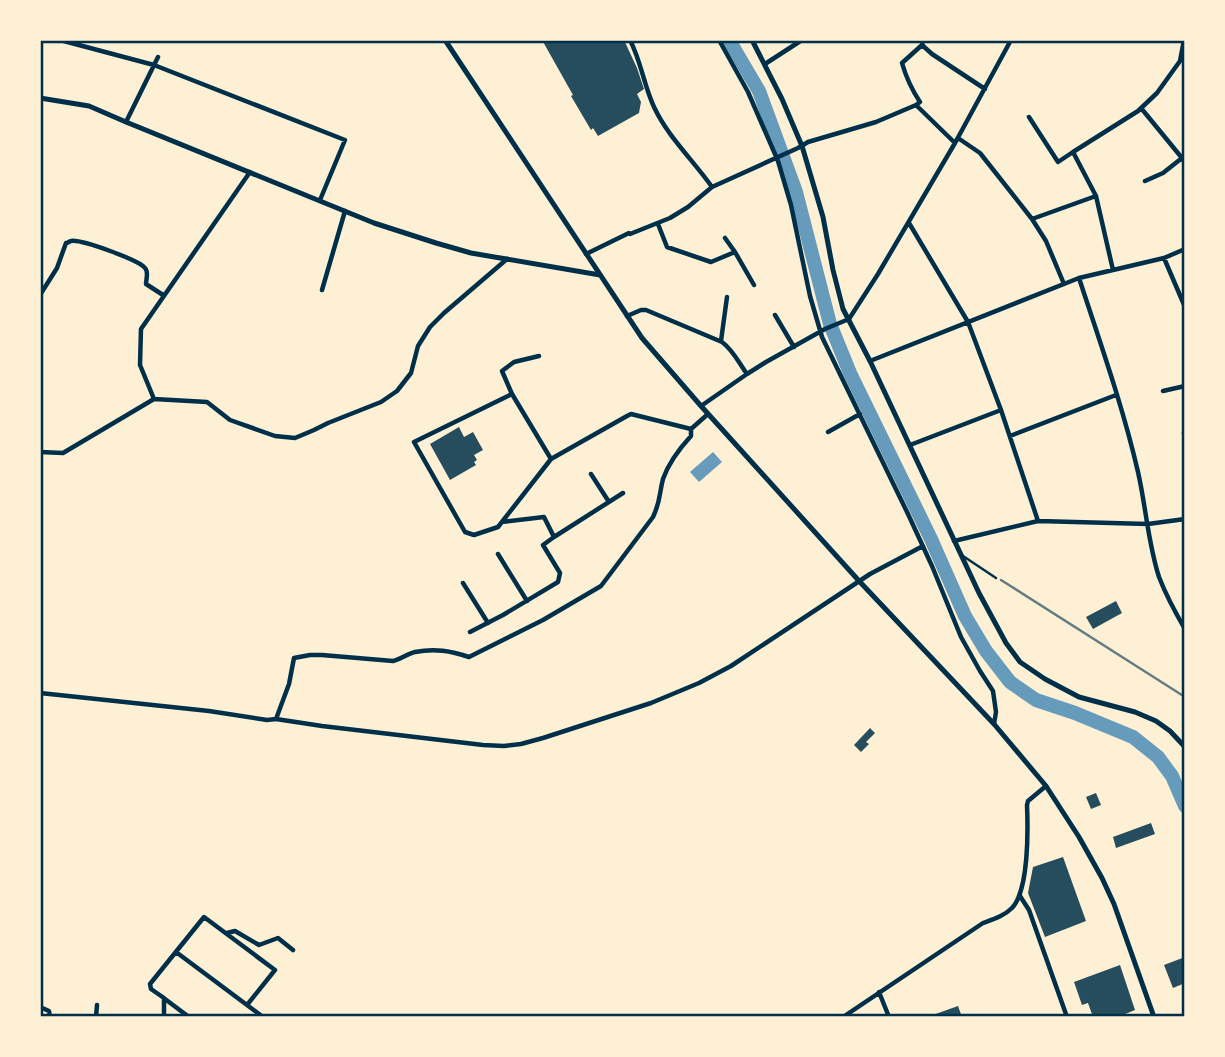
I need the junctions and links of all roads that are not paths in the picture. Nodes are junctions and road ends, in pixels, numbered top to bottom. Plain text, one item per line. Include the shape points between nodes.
1 (60, 40) edge
2 (445, 40) edge
3 (630, 40) edge
4 (719, 40) edge
5 (752, 40) edge
6 (802, 40) edge
7 (1011, 40) edge
8 (1184, 40) edge
9 (923, 43) edge
10 (158, 57) dead end
11 (1180, 61) junction
12 (765, 64) junction
13 (154, 65) junction
14 (1185, 66) edge
15 (985, 89) junction
16 (40, 97) edge
17 (916, 105) junction
18 (1141, 108) junction
19 (1030, 117) dead end
20 (126, 122) junction
21 (957, 140) junction
22 (800, 147) junction
23 (1073, 152) junction
24 (776, 157) junction
25 (1184, 161) edge
26 (250, 172) junction
27 (1144, 181) dead end
28 (712, 187) junction
29 (1096, 196) junction
30 (320, 200) junction
31 (345, 211) junction
32 (1031, 219) junction
33 (908, 223) junction
34 (658, 224) junction
35 (725, 238) dead end
36 (1185, 249) edge
37 (735, 252) junction
38 (586, 254) junction
39 (1164, 258) junction
40 (507, 259) junction
41 (1113, 270) junction
42 (600, 275) junction
43 (1079, 278) junction
44 (1064, 284) junction
45 (754, 285) dead end
46 (322, 290) dead end
47 (40, 295) edge
48 (163, 295) junction
49 (727, 297) dead end
50 (1185, 307) edge
51 (775, 315) dead end
52 (627, 316) junction
53 (849, 319) junction
54 (968, 322) junction
55 (823, 331) junction
56 (721, 341) junction
57 (794, 347) junction
58 (539, 356) dead end
59 (870, 361) junction
60 (747, 374) junction
61 (1185, 386) edge
62 (1163, 391) dead end
63 (512, 394) junction
64 (1116, 395) junction
65 (154, 399) junction
66 (701, 406) junction
67 (1001, 410) junction
68 (708, 414) junction
69 (860, 414) junction
70 (691, 429) junction
71 (828, 432) dead end
72 (1010, 436) junction
73 (910, 446) junction
74 (40, 452) edge
75 (551, 459) junction
76 (591, 474) dead end
77 (623, 493) dead end
78 (609, 502) junction
79 (1185, 519) edge
80 (1038, 521) junction
81 (501, 522) junction
82 (1148, 524) junction
83 (554, 537) junction
84 (954, 541) junction
85 (923, 546) junction
86 (498, 554) dead end
87 (960, 554) junction
88 (996, 578) dead end
89 (860, 582) junction
90 (463, 583) dead end
91 (527, 601) junction
92 (488, 623) junction
93 (1185, 629) edge
94 (470, 632) dead end
95 (40, 693) edge
96 (276, 719) junction
97 (994, 724) junction
98 (1185, 747) edge
99 (1046, 786) junction
100 (1019, 895) junction
101 (225, 933) junction
102 (293, 950) dead end
103 (176, 952) junction
104 (879, 992) junction
105 (164, 998) junction
106 (247, 1005) junction
107 (97, 1006) dead end
108 (40, 1007) edge
109 (50, 1017) edge
110 (96, 1017) edge
111 (163, 1017) edge
112 (188, 1017) edge
113 (262, 1017) edge
114 (843, 1017) edge
115 (889, 1017) edge
116 (1067, 1017) edge
117 (1154, 1017) edge

1 - 13 street
2 - 38 street
3 - 28 street via 654,107
4 - 24 street
5 - 12 street
6 - 12 street
7 - 15 street
8 - 11 street
9 - 15 street
9 - 17 street via 902,63 920,102
10 - 13 street
11 - 14 street
11 - 18 street
12 - 22 street
13 - 20 street
13 - 30 street via 345,140
15 - 21 street
16 - 20 street via 89,106
17 - 21 street
17 - 22 street
18 - 23 street
18 - 25 street
19 - 23 street via 1058,162
20 - 26 street
21 - 32 street via 979,153
21 - 33 street
22 - 24 street
22 - 53 street via 822,218 839,298
23 - 29 street
24 - 28 street
24 - 55 street
25 - 27 street
26 - 30 street
26 - 48 street
28 - 34 street
29 - 32 street
29 - 41 street
30 - 31 street
31 - 40 street via 436,243
31 - 46 street
32 - 44 street
33 - 53 street
33 - 54 street
34 - 37 street via 667,247 711,262
34 - 38 street
35 - 37 street
36 - 39 street
37 - 45 street
38 - 42 street
39 - 41 street
39 - 50 street
40 - 42 street
40 - 65 street via 430,327 418,346 411,373 397,391 295,438 230,420 206,402
41 - 43 street
42 - 52 street
43 - 44 street
43 - 64 street
44 - 54 street
47 - 48 street via 66,243 73,241 136,261 147,271 146,284
48 - 65 street via 141,329 140,365
49 - 56 street
51 - 57 street
52 - 56 street via 646,310
52 - 66 street
53 - 55 street
53 - 59 street
54 - 59 street
54 - 67 street
55 - 57 street
55 - 69 street
56 - 60 street
57 - 60 street
58 - 63 street via 514,362 502,371
59 - 73 street
60 - 66 street
61 - 62 street
63 - 75 street
63 - 81 street via 414,442 465,531 474,535
64 - 72 street
64 - 82 street
65 - 74 street via 63,453
66 - 68 street
67 - 72 street
67 - 73 street
68 - 70 street
68 - 89 street
69 - 71 street
69 - 85 street
70 - 75 street via 631,414
70 - 96 street via 663,479 653,517 601,586 468,657 439,650 393,661 310,655 293,658
72 - 80 street
73 - 84 street
75 - 81 street
76 - 78 street
77 - 78 street
78 - 83 street
79 - 82 street
80 - 82 street
80 - 84 street
81 - 83 street via 544,517
82 - 93 street via 1159,575
83 - 91 street via 543,545 560,573 558,582
84 - 87 street
85 - 89 street
85 - 97 street via 961,637 993,691
86 - 91 street
87 - 88 street
87 - 98 street via 1020,662 1079,697 1156,721
89 - 96 street via 699,683 521,744 483,745
89 - 97 street
90 - 92 street
91 - 92 street
92 - 94 street
95 - 96 street
97 - 99 street
99 - 100 street via 1027,805 1027,849
99 - 117 street via 1102,878
100 - 104 street via 1003,915 983,923
100 - 116 street via 1029,910
101 - 102 street via 235,931 259,945 278,938
101 - 103 street via 204,917
101 - 106 street via 275,970
103 - 105 street via 150,984
103 - 106 street
104 - 114 street
104 - 115 street
105 - 111 street
105 - 112 street
106 - 113 street
107 - 110 street
108 - 109 street via 49,1011

